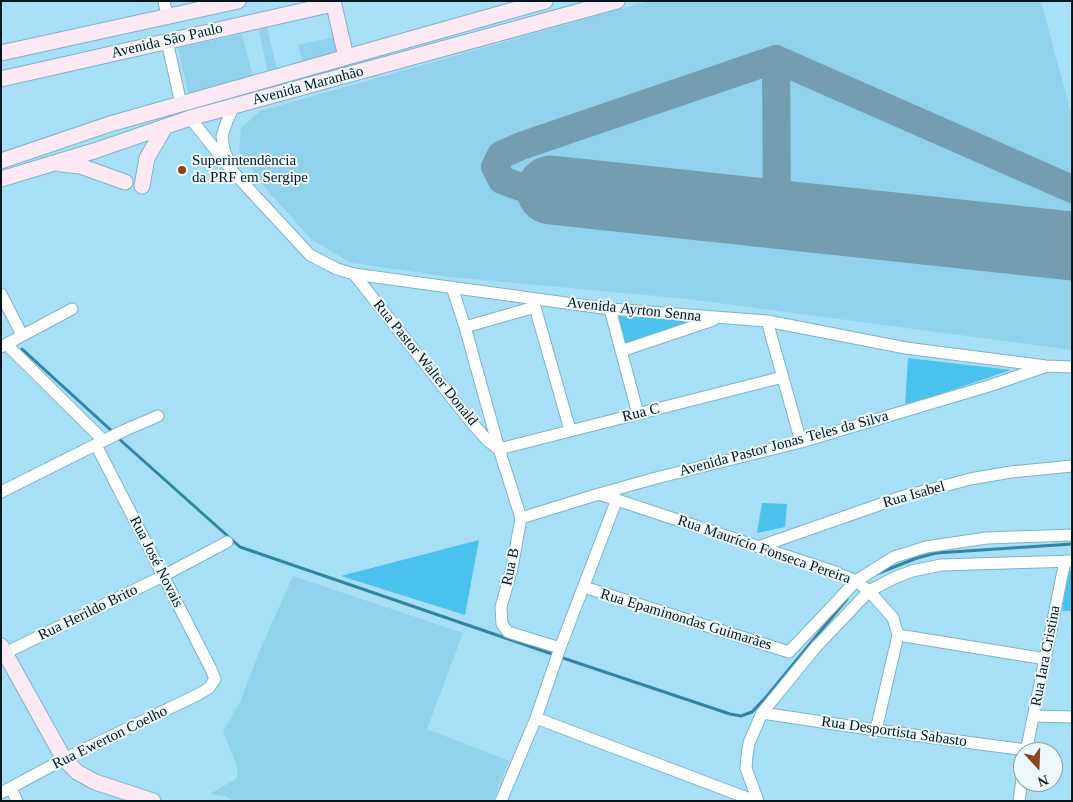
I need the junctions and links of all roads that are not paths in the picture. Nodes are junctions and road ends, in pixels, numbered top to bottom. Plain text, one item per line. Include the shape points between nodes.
1 (164, 1) edge
2 (238, 1) edge
3 (545, 1) edge
4 (554, 1) edge
5 (617, 1) edge
6 (333, 2) edge
7 (167, 16) junction
8 (559, 17) junction
9 (167, 40) junction
10 (1, 53) edge
11 (346, 57) junction
12 (1, 79) edge
13 (182, 104) junction
14 (234, 106) junction
15 (190, 118) junction
16 (165, 127) junction
17 (1, 161) edge
18 (54, 163) junction
19 (234, 173) junction
20 (1, 179) edge
21 (125, 182) dead end
22 (142, 186) dead end
23 (354, 274) junction
24 (452, 287) junction
25 (1, 294) edge
26 (534, 304) junction
27 (72, 309) dead end
28 (610, 309) junction
29 (717, 318) junction
30 (767, 321) junction
31 (465, 327) junction
32 (22, 336) junction
33 (4, 346) edge
34 (621, 351) junction
35 (1046, 366) junction
36 (1072, 367) edge
37 (783, 377) junction
38 (638, 414) junction
39 (158, 416) dead end
40 (570, 430) junction
41 (801, 442) junction
42 (100, 443) junction
43 (498, 449) junction
44 (1072, 466) edge
45 (1, 492) edge
46 (598, 494) junction
47 (618, 500) junction
48 (521, 518) junction
49 (1072, 535) edge
50 (227, 542) dead end
51 (760, 546) junction
52 (1068, 561) edge
53 (163, 576) junction
54 (856, 582) junction
55 (584, 587) junction
56 (869, 591) junction
57 (898, 635) junction
58 (560, 648) junction
59 (3, 651) edge
60 (1046, 659) junction
61 (215, 679) joint
62 (762, 713) junction
63 (1034, 716) junction
64 (1072, 717) edge
65 (536, 718) junction
66 (876, 730) junction
67 (1028, 742) edge
68 (1013, 749) edge
69 (64, 759) junction
70 (6, 790) edge
71 (17, 801) edge
72 (153, 801) edge
73 (501, 801) edge
74 (757, 801) edge

1 - 7 street
2 - 7 main road, Avenida São Paulo
3 - 11 main road, Avenida Maranhão
4 - 8 main road
5 - 8 main road, Avenida Maranhão
6 - 9 main road, Avenida São Paulo
6 - 11 main road
7 - 10 main road, Avenida São Paulo
8 - 14 main road, Avenida Maranhão
9 - 12 main road, Avenida São Paulo
9 - 13 street
11 - 13 main road, Avenida Maranhão
13 - 17 main road, Avenida Maranhão via 110,124
14 - 15 main road, Avenida Maranhão
14 - 19 street, Avenida Ayrton Senna via 222,136
15 - 16 main road, Avenida Maranhão
15 - 19 street, Avenida Ayrton Senna
16 - 18 main road, Avenida Maranhão
16 - 22 main road via 147,158
18 - 20 main road, Avenida Maranhão
18 - 21 main road via 80,166
19 - 23 street, Avenida Ayrton Senna via 310,255
23 - 24 street, Avenida Ayrton Senna
23 - 43 street, Rua Pastor Walter Donald via 471,422
24 - 26 street, Avenida Ayrton Senna
24 - 31 street, Rua B
25 - 32 street
26 - 28 street, Avenida Ayrton Senna
26 - 31 street
26 - 40 street
27 - 32 street
28 - 29 street, Avenida Ayrton Senna
28 - 34 street
29 - 30 street, Avenida Ayrton Senna
29 - 34 street
30 - 35 street, Avenida Ayrton Senna via 906,348
30 - 37 street
31 - 43 street, Rua B
32 - 33 street
33 - 42 street, Rua José Novais
34 - 38 street
35 - 36 street, Avenida Ayrton Senna
35 - 41 street, Avenida Pastor Jonas Teles da Silva
37 - 38 street, Rua C
37 - 41 street
38 - 40 street, Rua C
39 - 42 street
40 - 43 street, Rua C
41 - 46 street, Avenida Pastor Jonas Teles da Silva
42 - 45 street
42 - 53 street, Rua José Novais
43 - 48 street, Rua B
44 - 51 street, Rua Isabel via 970,479 907,496
46 - 47 street, Rua Maurício Fonseca Pereira
46 - 48 street, Avenida Pastor Jonas Teles da Silva
47 - 51 street, Rua Maurício Fonseca Pereira
47 - 55 street
48 - 58 street, Rua B via 501,607 502,624 508,632
49 - 54 street via 986,538 926,547 894,557
50 - 53 street, Rua Herildo Brito
51 - 54 street, Rua Maurício Fonseca Pereira
52 - 56 street via 941,565 912,570
52 - 60 street, Rua Iara Cristina
53 - 59 street, Rua Herildo Brito
53 - 61 street, Rua José Novais
54 - 55 street, Rua Epaminondas Guimarães via 789,652
54 - 56 street, Rua Maurício Fonseca Pereira
55 - 58 street
56 - 57 street, Rua Maurício Fonseca Pereira via 894,618
56 - 62 street via 816,647
57 - 60 street
57 - 66 street
58 - 65 street
59 - 69 main road
60 - 63 street, Rua Iara Cristina
61 - 69 street, Rua Ewerton Coelho via 210,688 197,695
62 - 66 street, Rua Desportista Sabasto
62 - 74 street via 749,743 746,768
63 - 64 street
63 - 67 street, Rua Iara Cristina
65 - 73 street
65 - 74 street
66 - 68 street, Rua Desportista Sabasto
69 - 70 street, Rua Ewerton Coelho
69 - 72 main road via 77,772 96,782
70 - 71 street

